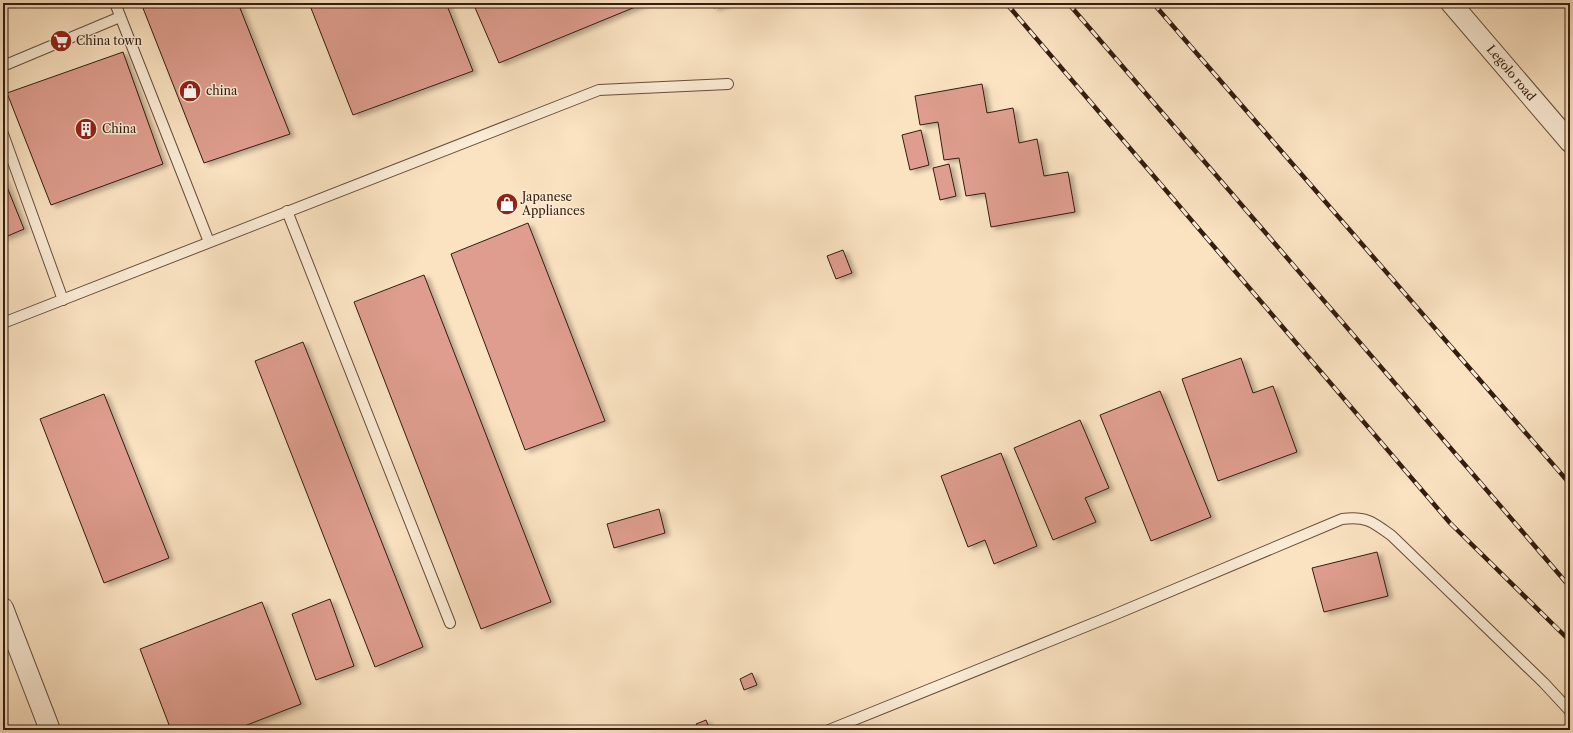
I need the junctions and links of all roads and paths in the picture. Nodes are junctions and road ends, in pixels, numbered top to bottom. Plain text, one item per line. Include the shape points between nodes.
1 (115, 3) edge
2 (1451, 3) edge
3 (120, 17) junction
4 (3, 66) edge
5 (728, 84) dead end
6 (3, 134) edge
7 (1570, 142) edge
8 (287, 211) junction
9 (210, 242) junction
10 (63, 300) junction
11 (3, 323) edge
12 (3, 608) edge
13 (450, 623) dead end
14 (1570, 710) edge
15 (50, 730) edge
16 (828, 730) edge

1 - 3 lane
2 - 7 street, Legolo road
3 - 4 lane
3 - 9 lane
5 - 8 lane via 598,90
6 - 10 lane
8 - 9 lane
8 - 13 lane
9 - 10 lane
10 - 11 lane
12 - 15 street
14 - 16 lane via 1392,536 1370,520 1356,517 1342,519 1109,617

